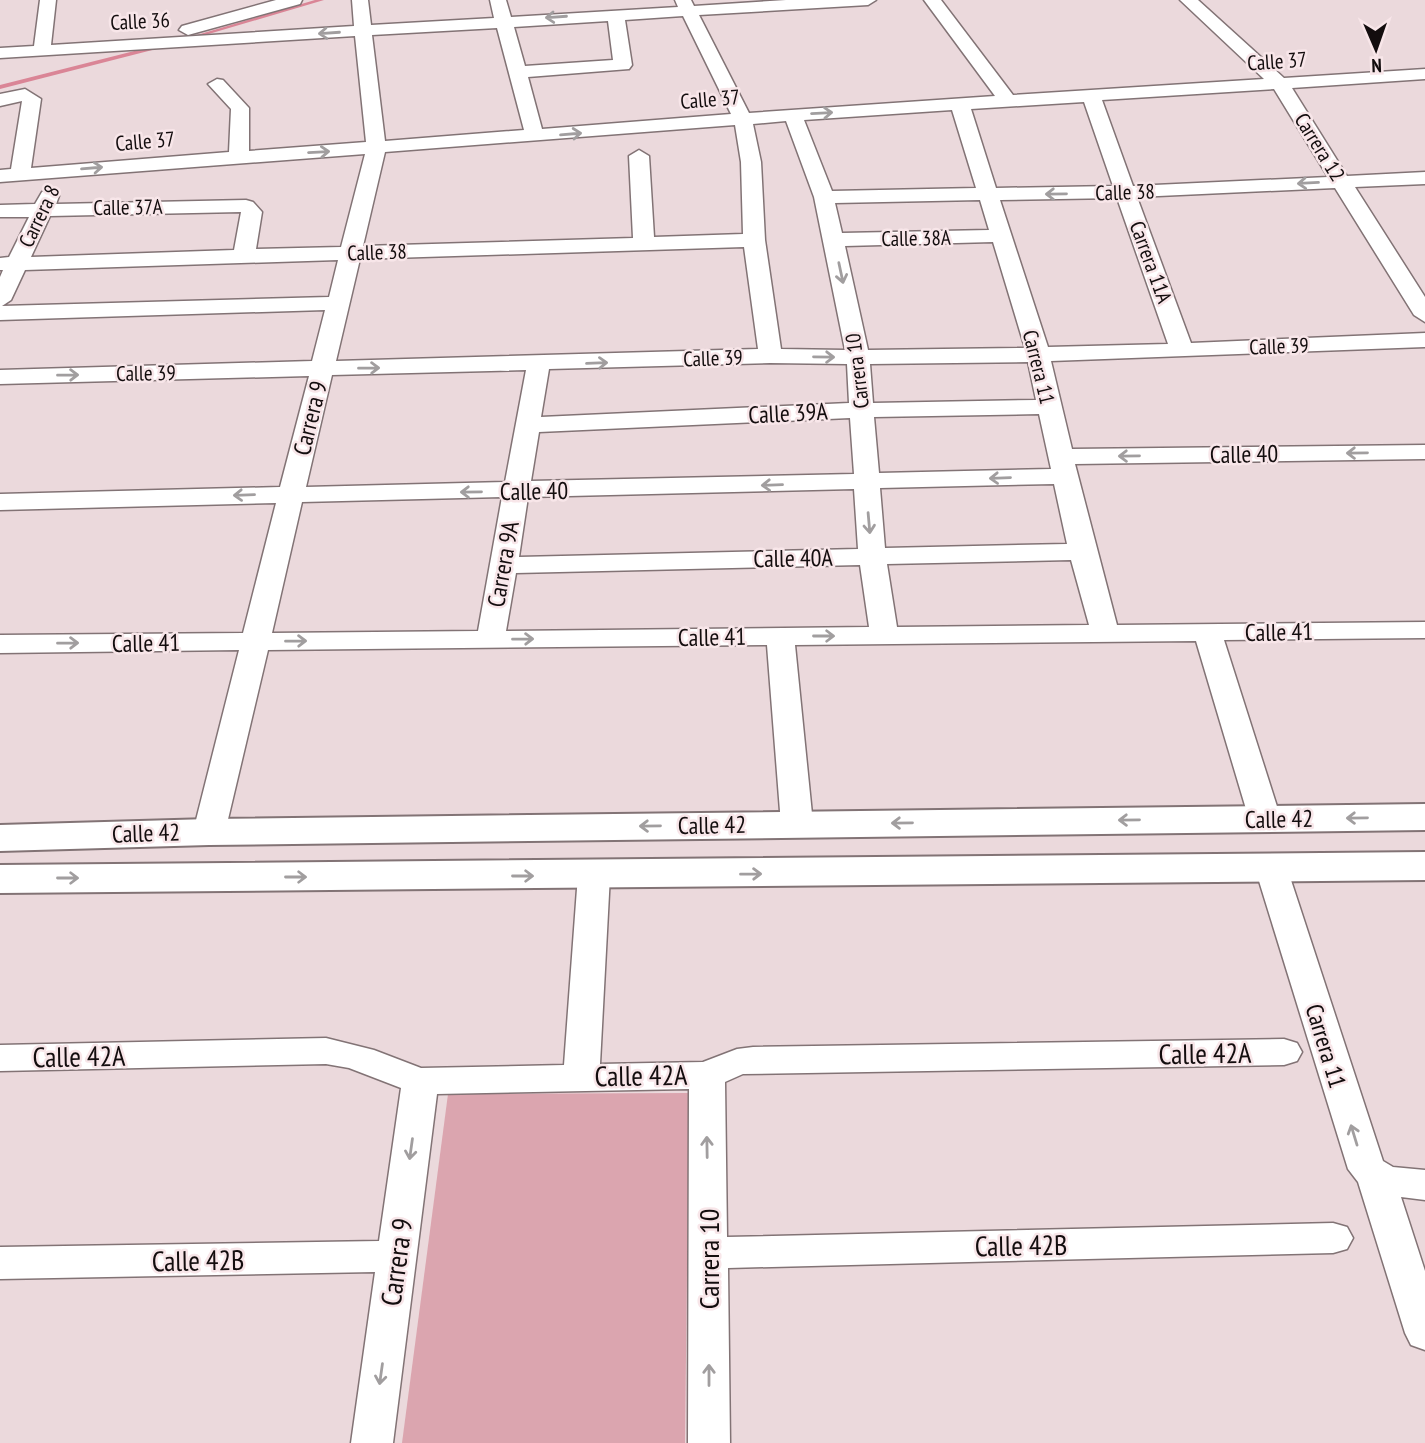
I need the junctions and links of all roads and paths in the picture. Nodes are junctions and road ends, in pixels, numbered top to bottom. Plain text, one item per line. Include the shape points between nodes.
1 (48, 0) edge
2 (294, 0) edge
3 (360, 0) edge
4 (498, 0) edge
5 (869, 0) edge
6 (932, 0) edge
7 (1188, 0) edge
8 (686, 5) edge
9 (602, 10) edge
10 (503, 21) junction
11 (362, 30) junction
12 (147, 43) junction
13 (42, 49) junction
14 (0, 53) edge
15 (518, 72) junction
16 (1425, 74) edge
17 (217, 84) dead end
18 (1280, 84) junction
19 (1091, 96) junction
20 (0, 100) edge
21 (1009, 102) junction
22 (960, 105) junction
23 (793, 115) junction
24 (743, 118) junction
25 (535, 137) junction
26 (376, 149) junction
27 (239, 156) junction
28 (639, 156) dead end
29 (62, 170) junction
30 (10, 175) edge
31 (1425, 178) edge
32 (1341, 181) junction
33 (1125, 192) junction
34 (986, 195) junction
35 (824, 197) junction
36 (43, 209) junction
37 (0, 211) edge
38 (999, 236) junction
39 (754, 240) junction
40 (834, 240) junction
41 (644, 244) junction
42 (350, 253) junction
43 (244, 256) junction
44 (8, 263) edge
45 (0, 300) edge
46 (338, 303) junction
47 (0, 313) edge
48 (1425, 315) edge
49 (1425, 340) edge
50 (1182, 350) junction
51 (1038, 353) junction
52 (770, 356) junction
53 (858, 358) junction
54 (538, 365) junction
55 (322, 369) junction
56 (0, 377) edge
57 (1049, 407) junction
58 (862, 410) junction
59 (527, 425) junction
60 (1425, 452) edge
61 (1066, 466) junction
62 (866, 482) junction
63 (516, 491) junction
64 (291, 493) junction
65 (0, 502) edge
66 (1082, 552) junction
67 (872, 556) junction
68 (503, 565) junction
69 (1425, 630) edge
70 (1207, 632) junction
71 (1105, 633) junction
72 (780, 636) junction
73 (884, 636) junction
74 (491, 639) junction
75 (255, 642) junction
76 (0, 644) edge
77 (1425, 817) edge
78 (1265, 819) junction
79 (797, 824) junction
80 (209, 832) junction
81 (0, 838) edge
82 (1425, 866) edge
83 (1271, 868) junction
84 (594, 875) junction
85 (0, 879) edge
86 (1284, 1052) dead end
87 (0, 1058) edge
88 (706, 1075) junction
89 (581, 1076) junction
90 (420, 1081) junction
91 (1375, 1176) junction
92 (1422, 1185) edge
93 (1333, 1238) dead end
94 (709, 1253) junction
95 (397, 1256) junction
96 (0, 1263) edge
97 (1425, 1334) edge
98 (372, 1443) edge
99 (709, 1443) edge

1 - 13 street
2 - 12 street via 203,18
3 - 11 street, Carrera 9
4 - 10 street
5 - 8 street, Calle 36
6 - 21 street
7 - 18 street, Carrera 12
8 - 9 street, Calle 36
8 - 24 street
9 -> 10 street, Calle 36
9 - 15 street via 623,65
10 - 11 street, Calle 36
10 - 15 street
11 -> 12 street, Calle 36
11 - 26 street, Carrera 9
12 - 13 street, Calle 36
13 - 14 street, Calle 36
15 - 25 street
16 - 18 street, Calle 37
17 - 27 street via 240,108
18 - 19 street, Calle 37
18 - 32 street, Carrera 12
19 - 21 street, Calle 37
19 - 33 street, Carrera 11A
20 - 30 street via 25,95 32,99
21 - 22 street, Calle 37
23 -> 22 street, Calle 37
22 - 34 street, Carrera 11
23 - 24 street, Calle 37
23 - 35 street, Carrera 10
25 -> 24 street, Calle 37
24 - 39 street via 751,162
25 - 26 street, Calle 37
27 -> 26 street, Calle 37
26 - 42 street, Carrera 9
29 -> 27 street, Calle 37
28 - 41 street
29 - 30 street, Calle 37
29 - 36 street, Carrera 8
31 - 32 street, Calle 38
32 -> 33 street, Calle 38
32 - 48 street, Carrera 12
33 -> 34 street, Calle 38
33 - 50 street, Carrera 11A
34 - 35 street, Calle 38
34 - 38 street, Carrera 11
35 - 40 street, Carrera 10
36 - 37 street, Calle 37A
36 - 43 street, Calle 37A via 246,205 252,212
36 - 44 street, Carrera 8
38 - 40 street, Calle 38A
38 - 51 street, Carrera 11
39 - 41 street, Calle 38
39 - 52 street
40 -> 53 street, Carrera 10
41 - 42 street, Calle 38
42 - 43 street, Calle 38
42 - 46 street, Carrera 9
43 - 44 street, Calle 38
44 - 45 street, Carrera 8
46 - 47 street
46 - 55 street, Carrera 9
49 - 50 street, Calle 39
50 - 51 street, Calle 39
51 - 53 street, Calle 39
51 - 57 street, Carrera 11
52 -> 53 street, Calle 39
54 -> 52 street, Calle 39
53 - 58 street, Carrera 10
55 -> 54 street, Calle 39
54 - 59 street, Carrera 9A
56 -> 55 street, Calle 39
55 - 64 street, Carrera 9
57 - 58 street, Calle 39A
57 - 61 street, Carrera 11
58 - 59 street, Calle 39A
58 - 62 street, Carrera 10
59 - 63 street, Carrera 9A
60 -> 61 street, Calle 40
61 -> 62 street, Calle 40
61 - 66 street, Carrera 11
62 -> 63 street, Calle 40
62 -> 67 street, Carrera 10
63 -> 64 street, Calle 40
63 - 68 street, Carrera 9A
64 -> 65 street, Calle 40
64 - 75 street, Carrera 9
66 - 67 street, Calle 40A
66 - 71 street, Carrera 11
67 - 68 street, Calle 40A
67 - 73 street, Carrera 10
68 - 74 street, Carrera 9A
69 - 70 street, Calle 41
70 - 71 street, Calle 41
70 - 78 street
71 - 73 street, Calle 41
72 -> 73 street, Calle 41
74 -> 72 street, Calle 41
72 - 79 street
75 -> 74 street, Calle 41
76 -> 75 street, Calle 41
75 - 80 street, Carrera 9
77 -> 78 main road, Calle 42
78 -> 79 main road, Calle 42
79 -> 80 main road, Calle 42
80 - 81 main road, Calle 42
82 - 83 main road, Calle 42
84 -> 83 main road, Calle 42
91 -> 83 street, Carrera 11 via 1361,1158
85 -> 84 main road, Calle 42
84 - 89 street
86 - 88 street, Calle 42A via 753,1060
87 - 90 street, Calle 42A via 326,1051 360,1058
88 - 89 street, Calle 42A
94 -> 88 street, Carrera 10
89 - 90 street, Calle 42A
90 -> 95 street, Carrera 9
91 - 92 street via 1398,1185
91 - 97 street, Carrera 11
93 - 94 street, Calle 42B
99 -> 94 street, Carrera 10
95 - 96 street, Calle 42B
95 -> 98 street, Carrera 9

